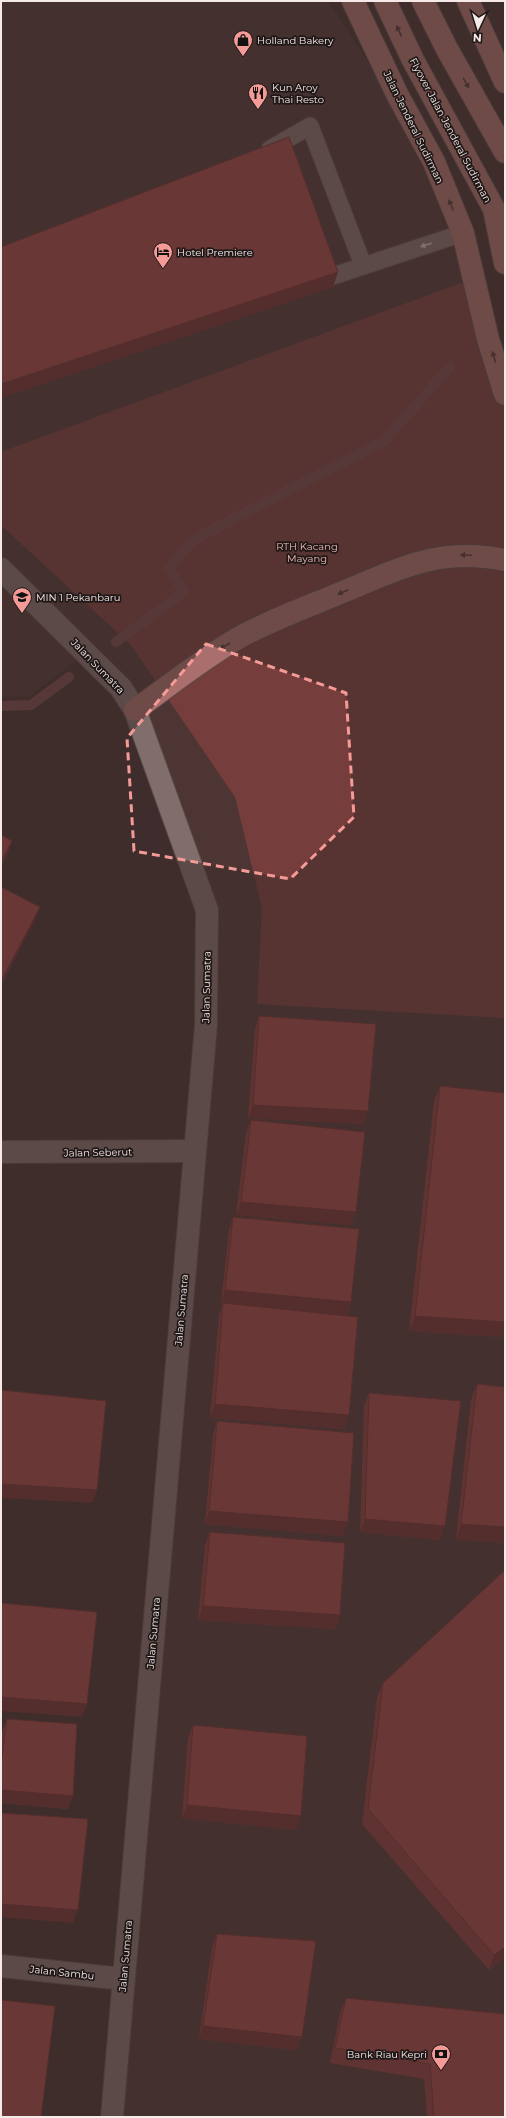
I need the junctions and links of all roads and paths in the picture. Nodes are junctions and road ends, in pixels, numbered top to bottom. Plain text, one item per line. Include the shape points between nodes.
1 (353, 1) edge
2 (385, 1) edge
3 (423, 1) edge
4 (468, 1) edge
5 (505, 82) edge
6 (505, 152) edge
7 (260, 161) edge
8 (463, 233) junction
9 (505, 263) edge
10 (363, 266) junction
11 (302, 283) edge
12 (505, 394) edge
13 (505, 560) edge
14 (1, 568) edge
15 (135, 710) junction
16 (195, 1151) junction
17 (1, 1152) edge
18 (1, 1966) edge
19 (123, 1979) junction
20 (112, 2117) edge

8 -> 1 main road, Jalan Jenderal Sudirman via 434,162 397,94
9 -> 2 main road, Flyover Jalan Jenderal Sudirman via 494,209 413,60
3 -> 6 main road
4 - 5 main road
7 - 10 lane via 258,156 310,126
8 -> 10 lane
12 -> 8 main road, Jalan Jenderal Sudirman via 488,339
10 - 11 lane
13 -> 15 main road via 463,555 403,567 266,624 241,637
14 - 15 street, Jalan Sumatra via 121,688
15 - 16 street, Jalan Sumatra via 207,910 206,1025
16 - 17 street, Jalan Seberut
16 - 19 street, Jalan Sumatra
18 - 19 street, Jalan Sambu
19 - 20 street, Jalan Sumatra

